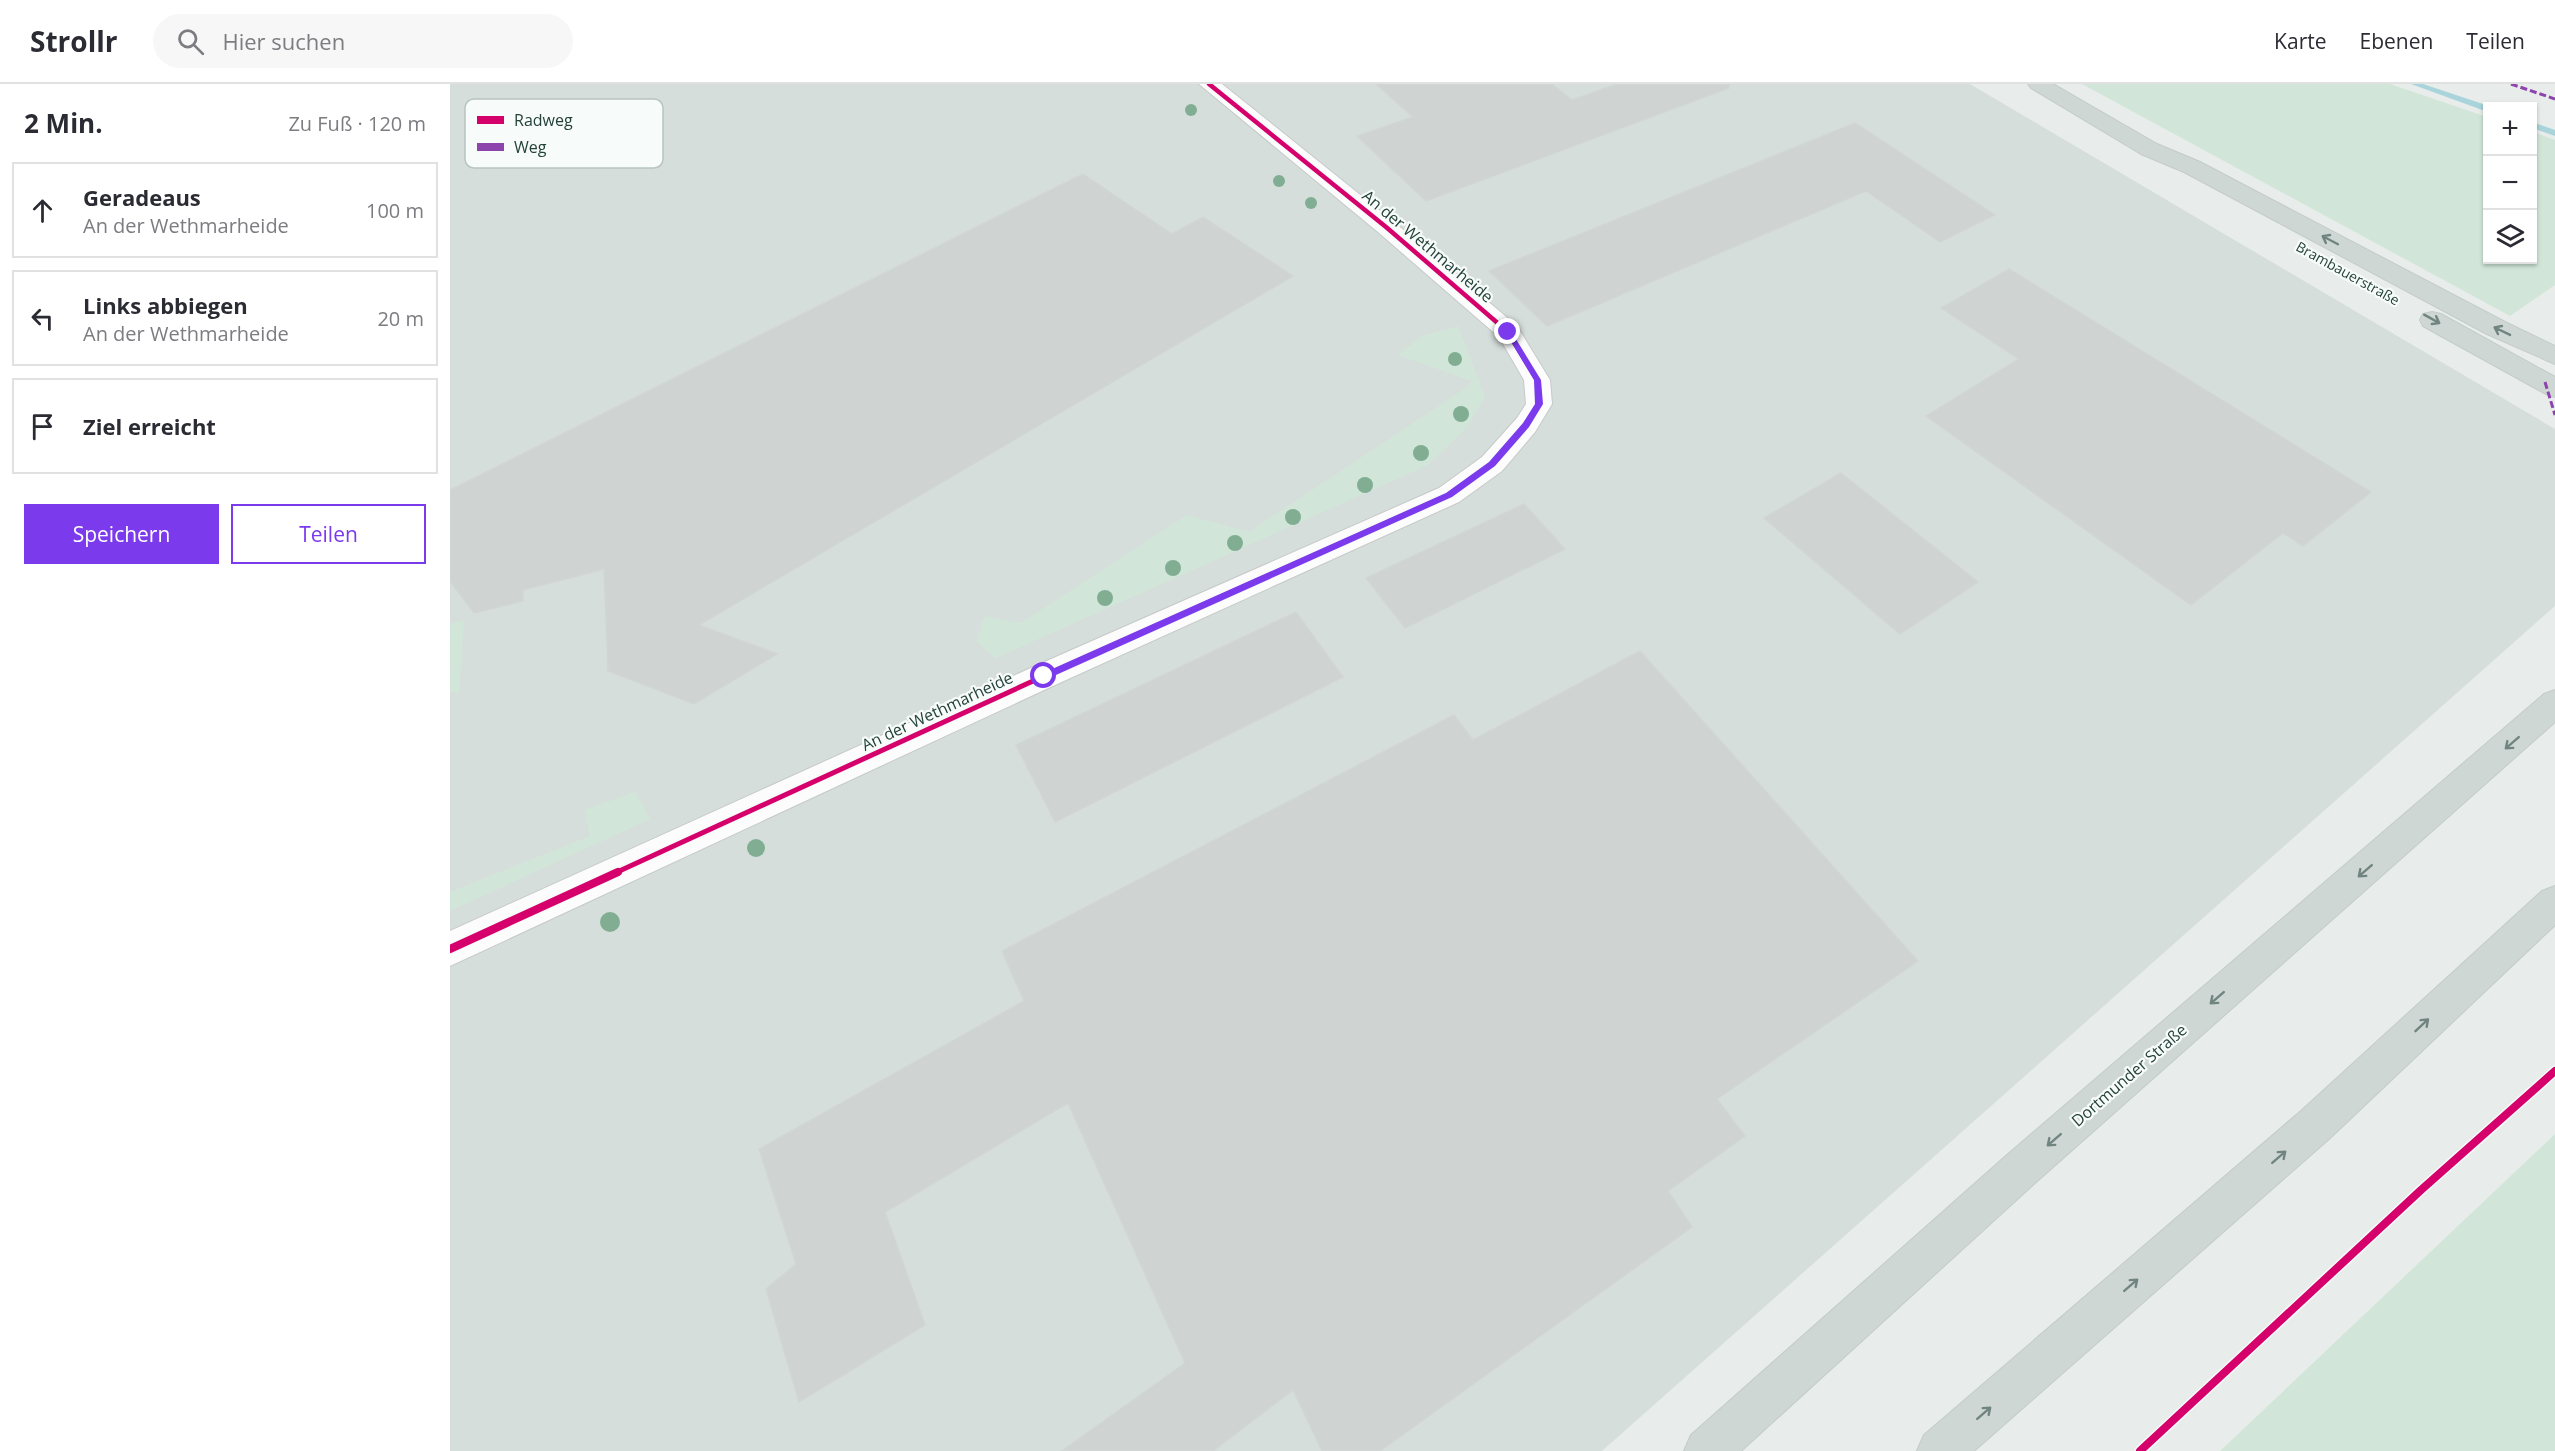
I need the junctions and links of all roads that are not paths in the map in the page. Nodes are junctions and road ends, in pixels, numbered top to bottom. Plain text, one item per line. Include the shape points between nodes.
1 (1209, 84) edge
2 (2038, 84) edge
3 (2149, 149) junction
4 (2555, 356) edge
5 (2555, 388) edge
6 (2555, 703) edge
7 (2555, 902) edge
8 (450, 948) edge
9 (1707, 1451) edge
10 (1940, 1451) edge

1 - 8 street, An der Wethmarheide via 1508,332 1538,380 1539,404 1492,464 1449,495
2 - 3 main road, Brambauerstraße
4 -> 3 main road, Brambauerstraße via 2192,167
3 -> 5 main road, Brambauerstraße via 2175,177
6 -> 9 main road, Dortmunder Straße via 2021,1169
10 -> 7 main road via 2315,1125

